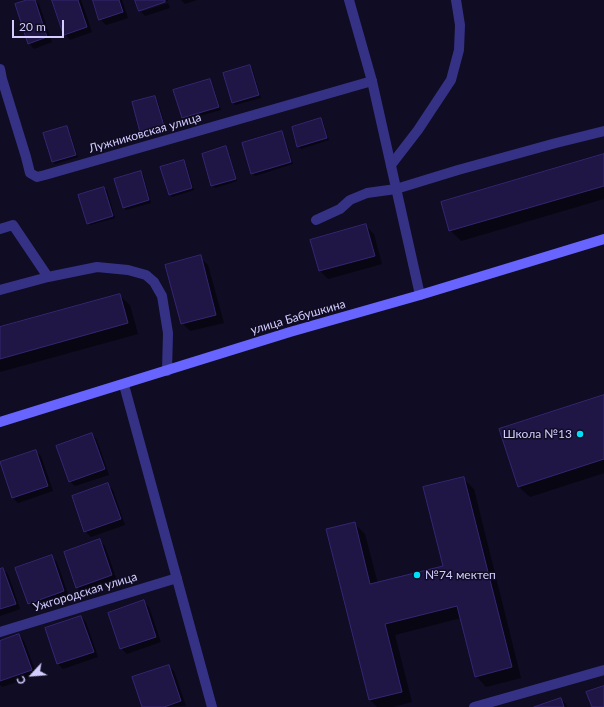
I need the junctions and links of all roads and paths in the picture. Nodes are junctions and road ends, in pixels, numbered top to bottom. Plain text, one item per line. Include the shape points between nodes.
1 (349, 0) edge
2 (456, 0) edge
3 (1, 76) edge
4 (372, 81) junction
5 (604, 131) edge
6 (391, 165) junction
7 (396, 189) junction
8 (316, 220) dead end
9 (0, 229) edge
10 (604, 239) edge
11 (48, 277) junction
12 (0, 290) edge
13 (420, 295) junction
14 (167, 371) junction
15 (124, 385) junction
16 (0, 422) edge
17 (177, 578) junction
18 (0, 632) edge
19 (604, 670) edge
20 (212, 707) edge
21 (474, 707) edge

1 - 4 street
2 - 6 street via 460,25 459,50 451,80
3 - 4 street, Лужниковская улица via 30,173 37,177
4 - 6 street
5 - 7 street
6 - 7 street
7 - 8 street via 367,193
7 - 13 street
9 - 11 street via 13,225
10 - 13 street, улица Бабушкина
11 - 12 street
11 - 14 street via 97,267 128,270 146,275 154,282 162,296 168,333
13 - 14 street, улица Бабушкина
14 - 15 street, улица Бабушкина
15 - 16 street, улица Бабушкина
15 - 17 street
17 - 18 street, Ужгородская улица
17 - 20 street
19 - 21 street

